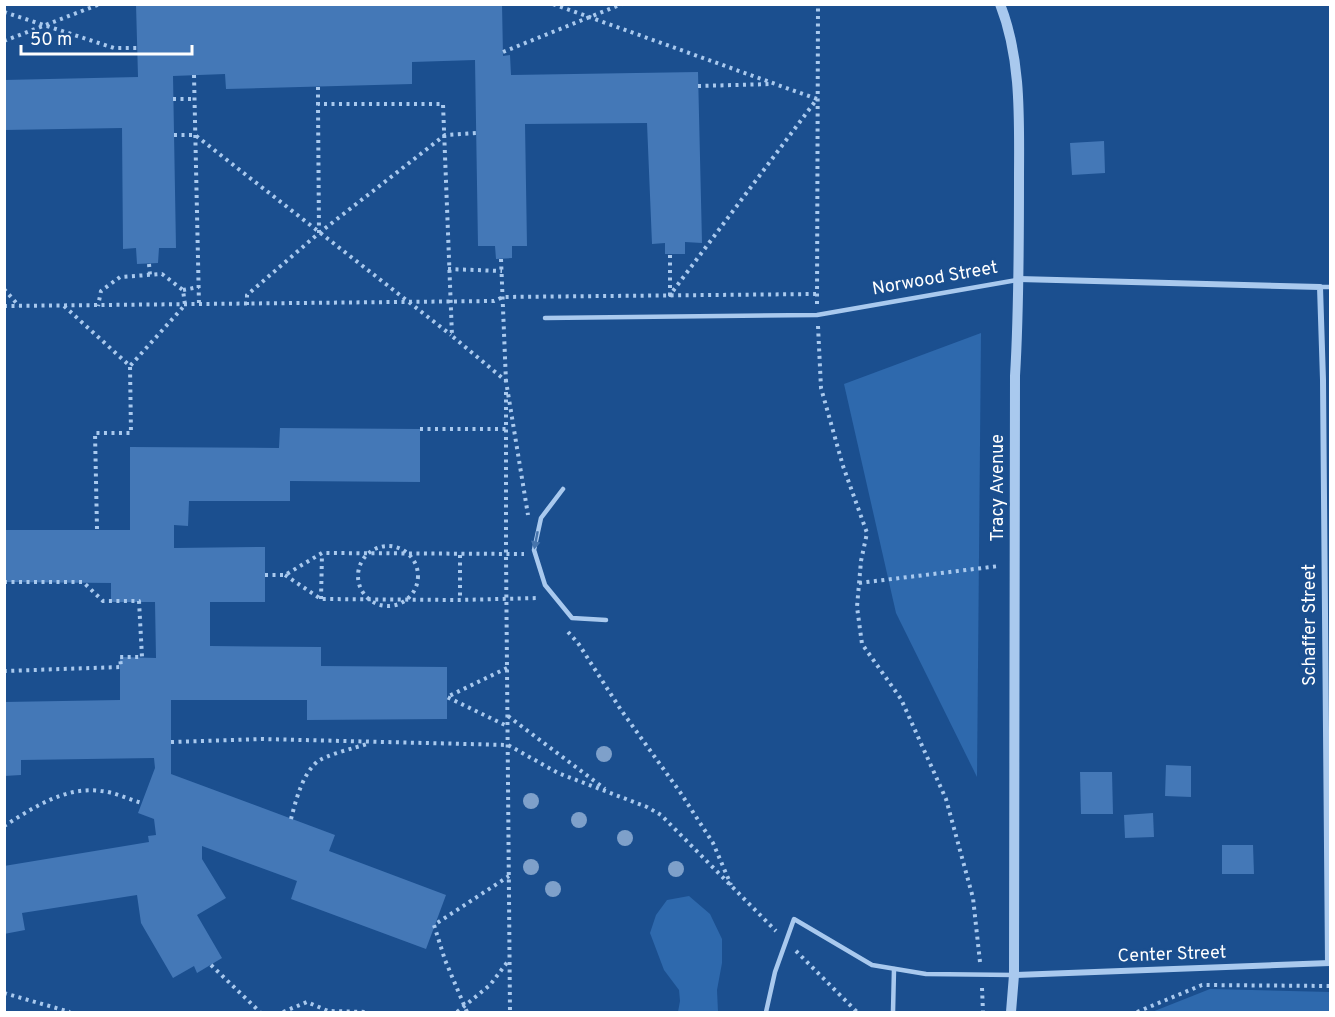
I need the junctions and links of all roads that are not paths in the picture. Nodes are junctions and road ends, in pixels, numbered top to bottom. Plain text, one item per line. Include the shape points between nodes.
1 (1000, 4) edge
2 (1019, 279) junction
3 (1320, 287) junction
4 (1330, 287) edge
5 (545, 318) dead end
6 (563, 489) dead end
7 (606, 620) dead end
8 (1329, 963) edge
9 (894, 969) junction
10 (1014, 975) junction
11 (766, 1012) edge
12 (893, 1012) edge
13 (1011, 1012) edge

1 - 2 street, Tracy Avenue via 1011,42 1018,108
2 - 3 street, Norwood Street
2 - 5 lane, Norwood Street via 817,315
2 - 10 street, Tracy Avenue via 1015,376
3 - 4 lane, Norwood Street
3 - 8 street, Schaffer Street
6 -> 7 lane via 541,518 534,550 545,585 572,618
8 - 10 street, Center Street
9 - 10 lane via 926,974
9 - 11 lane via 873,965 794,919
9 - 12 lane
10 - 13 street, Tracy Avenue

